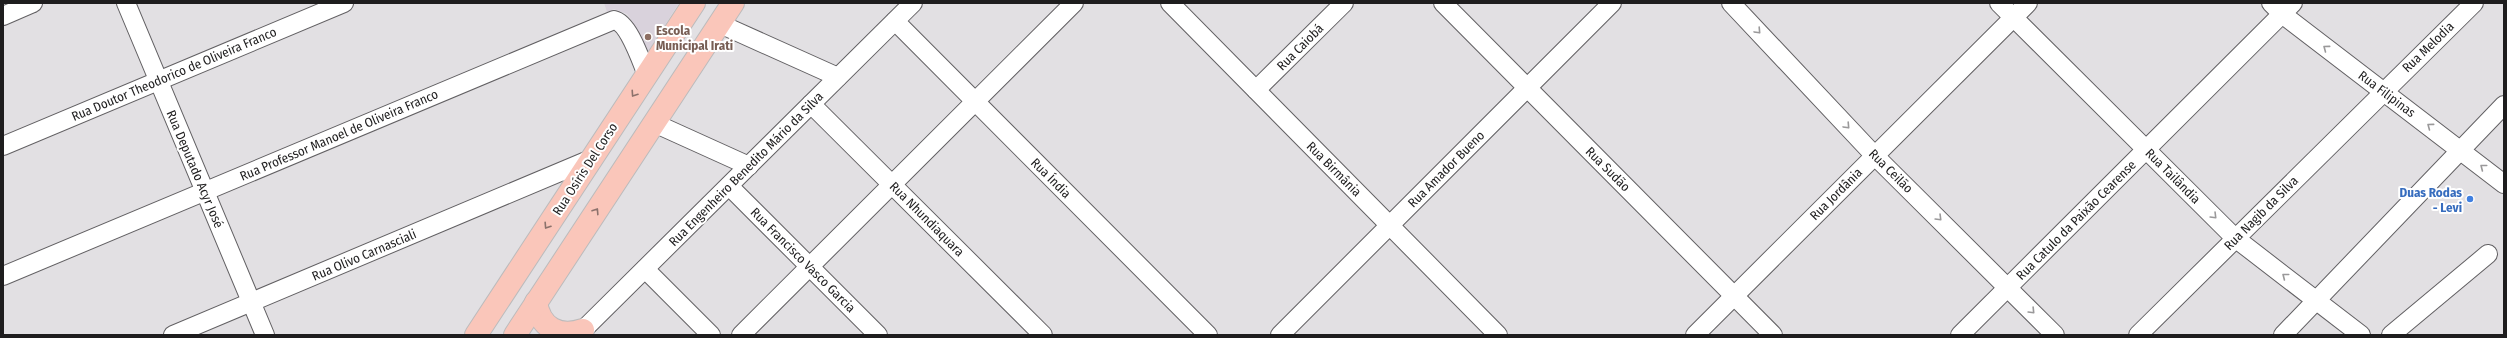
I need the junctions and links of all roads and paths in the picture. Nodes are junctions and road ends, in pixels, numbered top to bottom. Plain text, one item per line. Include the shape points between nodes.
1 (33, 3) edge
2 (126, 3) edge
3 (344, 3) edge
4 (694, 3) edge
5 (733, 3) edge
6 (913, 3) edge
7 (1074, 3) edge
8 (1170, 3) edge
9 (1344, 3) edge
10 (1443, 3) edge
11 (1612, 3) edge
12 (1731, 3) edge
13 (1999, 3) edge
14 (2028, 3) edge
15 (2474, 3) edge
16 (2282, 7) edge
17 (3, 16) edge
18 (2014, 18) junction
19 (895, 21) junction
20 (720, 24) junction
21 (672, 36) junction
22 (698, 56) junction
23 (647, 75) junction
24 (838, 77) junction
25 (158, 81) junction
26 (1528, 88) junction
27 (677, 89) junction
28 (1256, 90) junction
29 (2383, 91) junction
30 (975, 101) junction
31 (812, 104) junction
32 (2504, 105) edge
33 (654, 123) junction
34 (3, 146) edge
35 (2146, 149) junction
36 (2461, 150) junction
37 (1875, 156) junction
38 (749, 166) junction
39 (564, 181) junction
40 (892, 184) junction
41 (2504, 184) edge
42 (729, 186) junction
43 (204, 192) junction
44 (1390, 226) junction
45 (2235, 238) junction
46 (2488, 254) dead end
47 (809, 267) junction
48 (645, 269) junction
49 (3, 276) edge
50 (2008, 287) junction
51 (1734, 296) junction
52 (2316, 300) junction
53 (251, 302) junction
54 (536, 302) junction
55 (581, 332) edge
56 (173, 335) edge
57 (264, 335) edge
58 (476, 335) edge
59 (515, 335) edge
60 (711, 335) edge
61 (741, 335) edge
62 (878, 335) edge
63 (1043, 335) edge
64 (1208, 335) edge
65 (1280, 335) edge
66 (1498, 335) edge
67 (1695, 335) edge
68 (1773, 335) edge
69 (1960, 335) edge
70 (2055, 335) edge
71 (2138, 335) edge
72 (2283, 335) edge
73 (2361, 335) edge
74 (2391, 335) edge

1 - 17 street
2 - 25 street, Rua Deputado Acyr José
3 - 25 street, Rua Doutor Theodorico de Oliveira Franco
4 - 21 main road, Rua Osíris Del Corso
5 - 20 main road
6 - 19 street, Rua Engenheiro Benedito Mário da Silva
7 - 30 street
8 - 28 street, Rua Birmânia
9 - 28 street, Rua Caiobá
10 - 26 street, Rua Sudão
11 - 26 street, Rua Amador Bueno
12 -> 37 street, Rua Ceilão
13 - 18 street, Rua Tailândia
14 - 18 street, Rua Jordânia
15 - 29 street, Rua Melodia
29 -> 16 street, Rua Filipinas
16 - 35 street, Rua Catulo da Paixão Cearense
18 - 35 street, Rua Tailândia
18 - 37 street, Rua Jordânia
19 - 24 street, Rua Engenheiro Benedito Mário da Silva
19 - 30 street, Rua Índia
20 - 22 main road
20 - 24 street
21 - 22 main road via 672,45 682,57 690,59
21 - 23 main road, Rua Osíris Del Corso
22 - 27 main road
23 - 27 main road via 662,70 676,80
23 -> 39 main road, Rua Osíris Del Corso via 591,159
23 - 43 street, Rua Professor Manoel de Oliveira Franco via 626,30 619,21 614,20
24 - 31 street, Rua Engenheiro Benedito Mário da Silva
25 - 34 street, Rua Doutor Theodorico de Oliveira Franco
25 - 43 street, Rua Deputado Acyr José
26 - 44 street, Rua Amador Bueno
26 - 51 street, Rua Sudão
27 - 33 main road
28 - 44 street, Rua Birmânia
36 -> 29 street, Rua Filipinas
29 - 45 street, Rua Nagib da Silva
30 - 40 street
30 - 64 street, Rua Índia
31 - 38 street, Rua Engenheiro Benedito Mário da Silva
31 - 40 street, Rua Nhundiaquara
32 - 36 street
33 - 38 street
54 -> 33 main road
35 -> 45 street, Rua Tailândia
35 - 50 street, Rua Catulo da Paixão Cearense
41 -> 36 street, Rua Filipinas
36 - 52 street
37 -> 50 street, Rua Ceilão
37 - 51 street, Rua Jordânia
38 - 42 street, Rua Engenheiro Benedito Mário da Silva
39 - 53 street, Rua Olivo Carnasciali
39 -> 58 main road, Rua Osíris Del Corso
40 - 47 street
40 - 63 street, Rua Nhundiaquara
42 - 47 street, Rua Francisco Vasco Garcia
42 - 48 street, Rua Engenheiro Benedito Mário da Silva
43 - 49 street, Rua Professor Manoel de Oliveira Franco
43 - 53 street, Rua Deputado Acyr José
44 - 65 street, Rua Amador Bueno
44 - 66 street, Rua Birmânia
52 -> 45 street, Rua Tailândia
45 - 71 street, Rua Nagib da Silva
46 - 74 street
47 - 61 street
47 - 62 street, Rua Francisco Vasco Garcia
48 - 55 street, Rua Engenheiro Benedito Mário da Silva
48 - 60 street
50 - 69 street, Rua Catulo da Paixão Cearense
50 -> 70 street, Rua Ceilão
51 - 67 street, Rua Jordânia
51 - 68 street, Rua Sudão
52 - 72 street
52 - 73 street, Rua Tailândia
53 - 56 street, Rua Olivo Carnasciali
53 - 57 street, Rua Deputado Acyr José
54 - 55 main road via 540,318 551,330 562,334
54 - 59 main road

